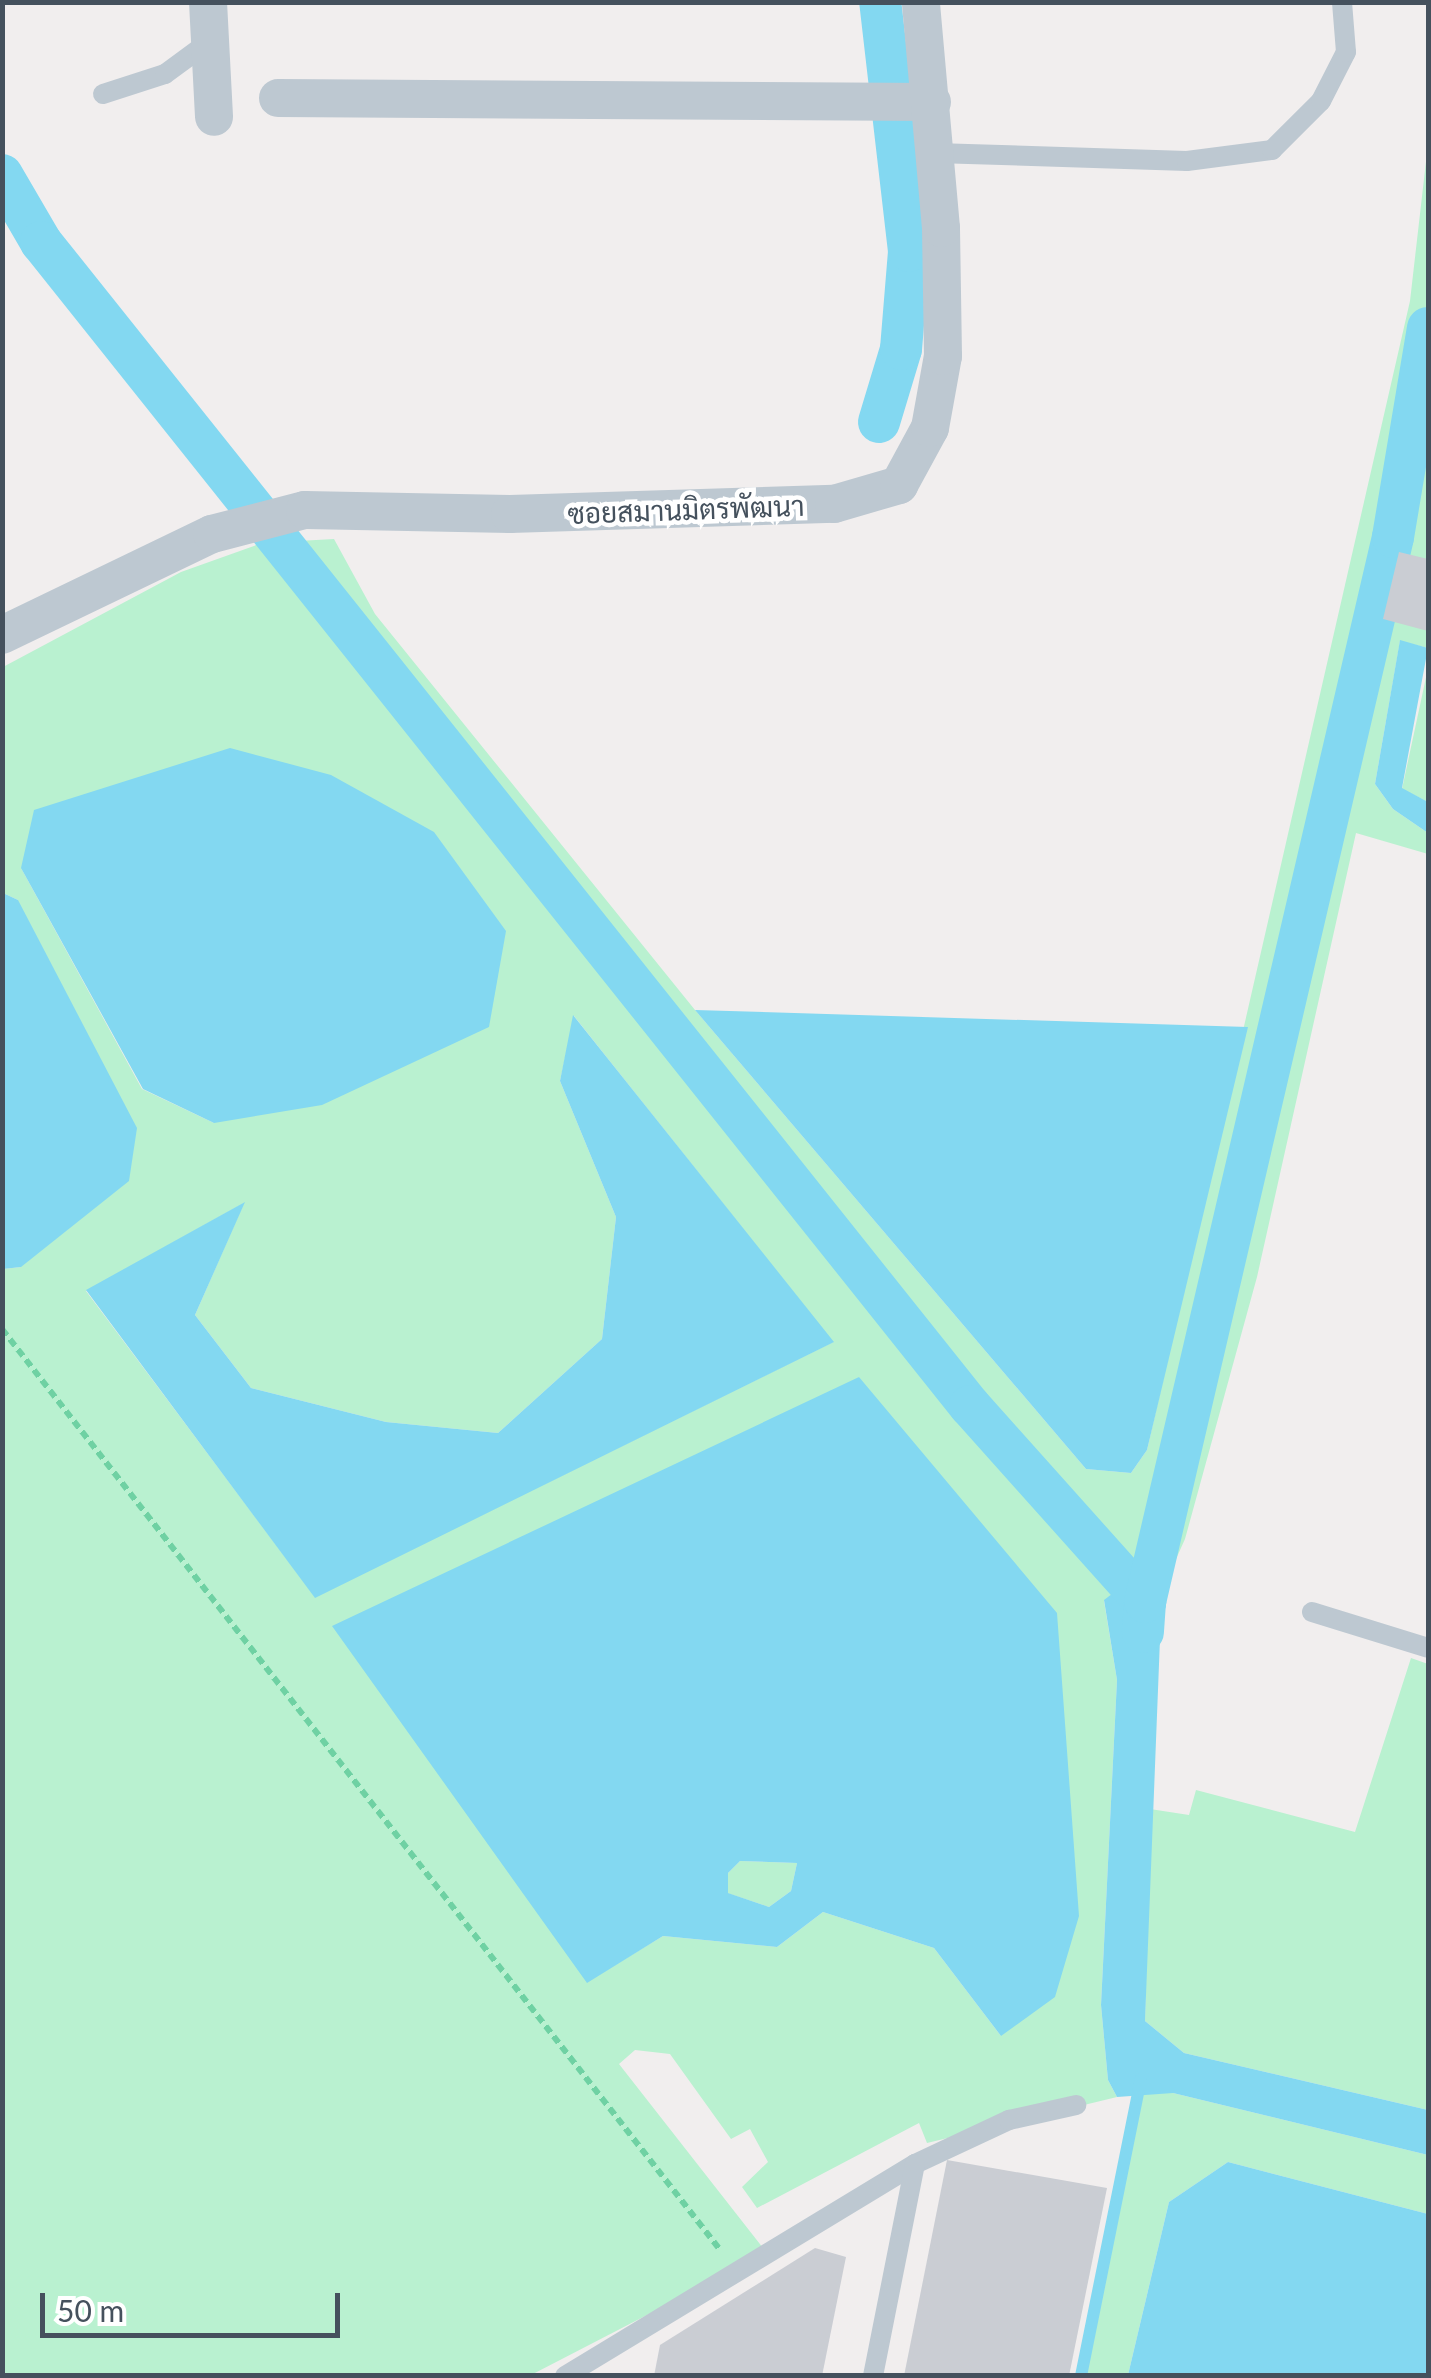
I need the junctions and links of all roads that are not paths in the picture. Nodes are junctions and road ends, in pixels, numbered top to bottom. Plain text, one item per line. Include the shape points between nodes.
1 (208, 2) edge
2 (921, 2) edge
3 (1342, 2) edge
4 (210, 41) junction
5 (102, 94) dead end
6 (278, 98) dead end
7 (932, 102) junction
8 (214, 117) dead end
9 (936, 152) junction
10 (2, 635) edge
11 (1312, 1612) dead end
12 (1428, 1648) edge
13 (1076, 2105) dead end
14 (915, 2164) junction
15 (565, 2376) edge
16 (873, 2376) edge

1 - 4 street
2 - 7 street, ซอยสมานมิตรพัฒนา
3 - 9 lane via 1346,52 1321,101 1272,150 1187,160
4 - 5 lane via 166,74
4 - 8 street
6 - 7 street
7 - 9 street, ซอยสมานมิตรพัฒนา
9 - 10 street, ซอยสมานมิตรพัฒนา via 943,356 930,428 899,485 834,504 510,514 305,510 212,534
11 - 12 lane
13 - 14 lane via 1009,2120
14 - 15 lane
14 - 16 lane

